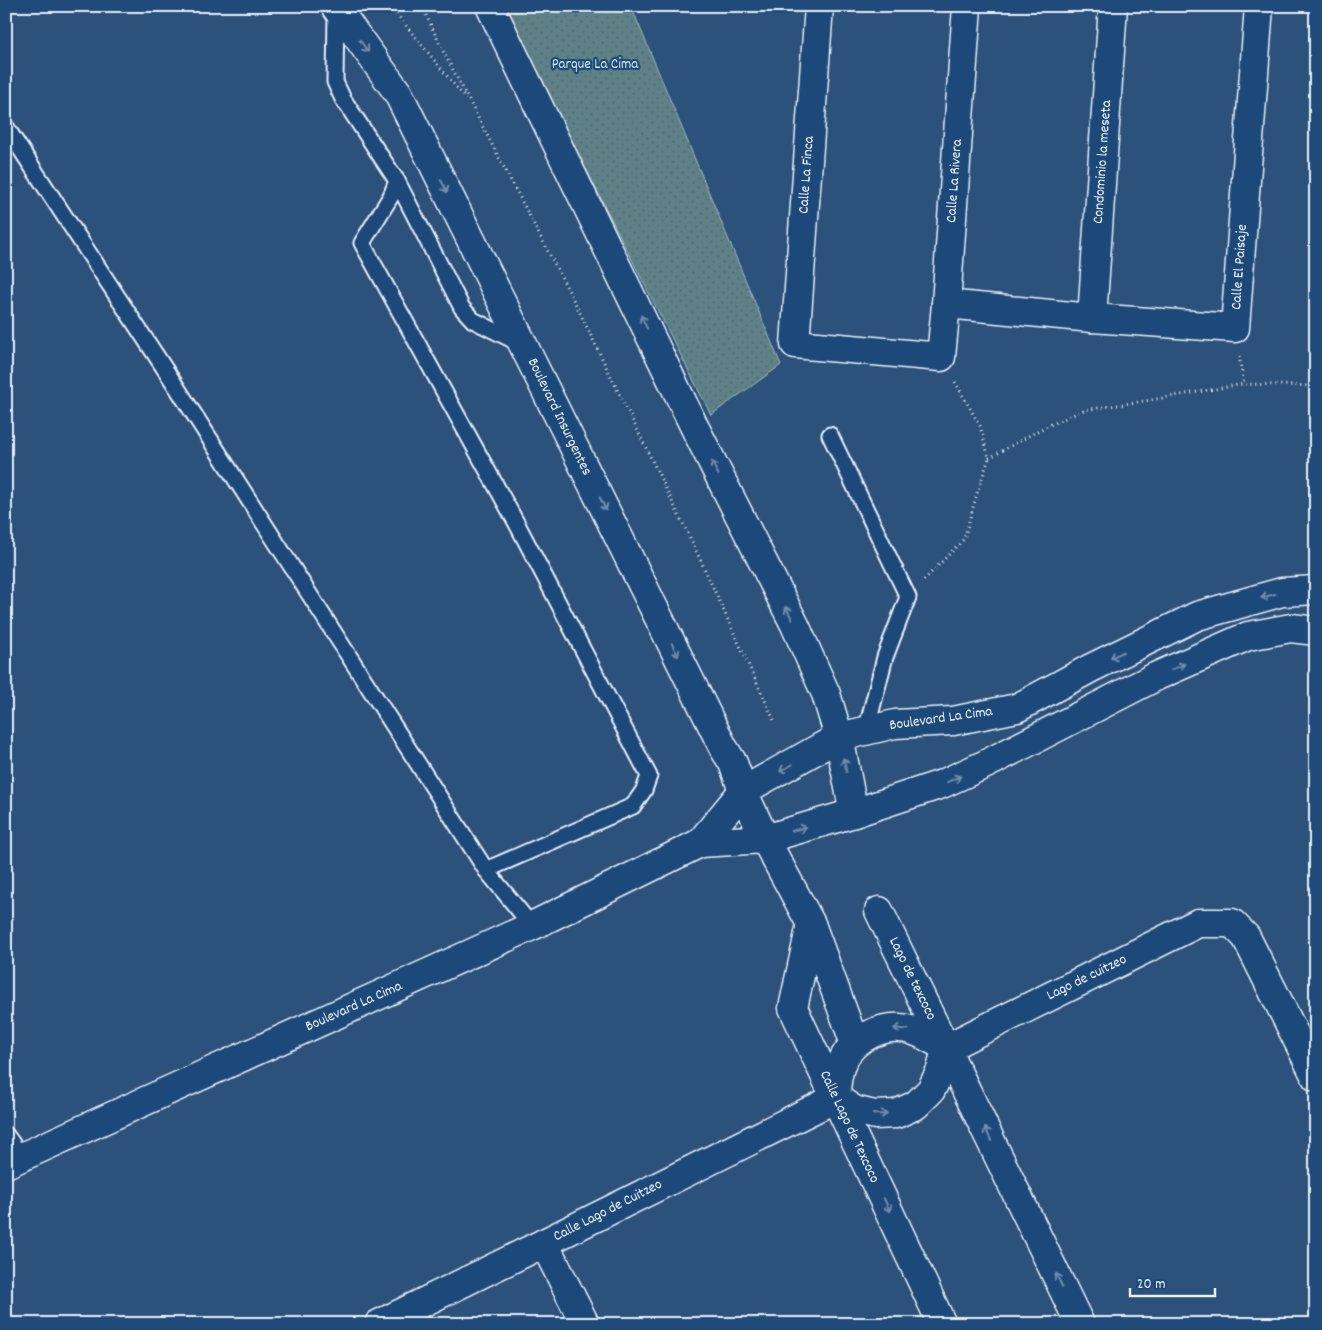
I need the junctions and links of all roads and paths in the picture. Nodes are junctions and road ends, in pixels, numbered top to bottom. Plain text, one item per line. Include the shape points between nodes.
1 (390, 6) edge
2 (422, 6) edge
3 (490, 6) edge
4 (819, 6) edge
5 (967, 6) edge
6 (1113, 6) edge
7 (1259, 6) edge
8 (336, 7) edge
9 (472, 105) junction
10 (6, 127) edge
11 (396, 181) junction
12 (946, 304) junction
13 (1092, 318) junction
14 (524, 346) junction
15 (941, 357) junction
16 (1316, 386) edge
17 (830, 435) dead end
18 (989, 458) junction
19 (1316, 590) edge
20 (908, 597) junction
21 (1316, 631) edge
22 (774, 720) dead end
23 (866, 731) junction
24 (840, 737) junction
25 (743, 792) junction
26 (854, 812) junction
27 (765, 839) junction
28 (700, 844) junction
29 (486, 870) junction
30 (879, 912) dead end
31 (811, 924) junction
32 (532, 926) junction
33 (855, 1044) junction
34 (946, 1048) junction
35 (1316, 1078) edge
36 (836, 1098) junction
37 (11, 1152) edge
38 (544, 1243) junction
39 (379, 1324) edge
40 (585, 1324) edge
41 (942, 1324) edge
42 (1080, 1324) edge

1 - 9 path
2 - 9 path
24 -> 3 street via 826,694 795,625 695,428
4 - 15 street, Calle La Finca via 794,344
5 - 12 street, Calle La Rivera
6 - 13 street, Condominio la meseta
7 - 13 street, Calle El Paisaje via 1235,328
8 - 11 lane via 335,82
8 -> 14 street, Boulevard Insurgentes via 398,93
9 - 22 path via 574,301 694,546
10 - 29 lane
11 - 14 lane via 462,308 473,320
11 - 29 lane via 391,196 362,243 512,515 649,776 633,806
12 - 13 street, Calle El Paisaje
12 - 15 street, Calle La Rivera
14 -> 25 street, Boulevard Insurgentes via 733,763
15 - 18 path via 980,426
16 - 18 path via 1244,384 1084,410
17 - 20 lane
18 - 20 path via 964,539
19 -> 23 street, Boulevard La Cima via 1282,592 1197,616 1016,708 953,721 895,724
20 - 23 lane via 885,657
26 -> 21 street, Boulevard La Cima via 942,784 1156,676 1248,636 1291,628
23 - 24 street, Boulevard La Cima
24 -> 25 street, Boulevard La Cima
26 -> 24 street
25 - 27 street, Boulevard Insurgentes
25 - 28 street, Boulevard La Cima
27 -> 26 street, Boulevard La Cima
27 - 28 street, Boulevard La Cima
27 - 31 street, Boulevard Insurgentes
28 - 32 street, Boulevard La Cima
29 - 32 lane
30 - 34 street, Lago de texcoco
31 - 33 street, Boulevard Insurgentes
31 - 36 street, Calle Lago de Texcoco via 793,1008
32 - 37 street, Boulevard La Cima
34 -> 33 street via 910,1029 890,1028 871,1033
33 - 36 street via 843,1059 836,1078
34 - 35 street, Lago de cuitzeo via 1198,923 1232,924 1246,937
36 -> 34 street via 854,1110 875,1116 896,1114 916,1105 931,1090 941,1070
42 -> 34 street
36 - 38 street, Calle Lago de Cuitzeo
36 -> 41 street, Calle Lago de Texcoco
38 - 39 street, Calle Lago de Cuitzeo
38 - 40 street

